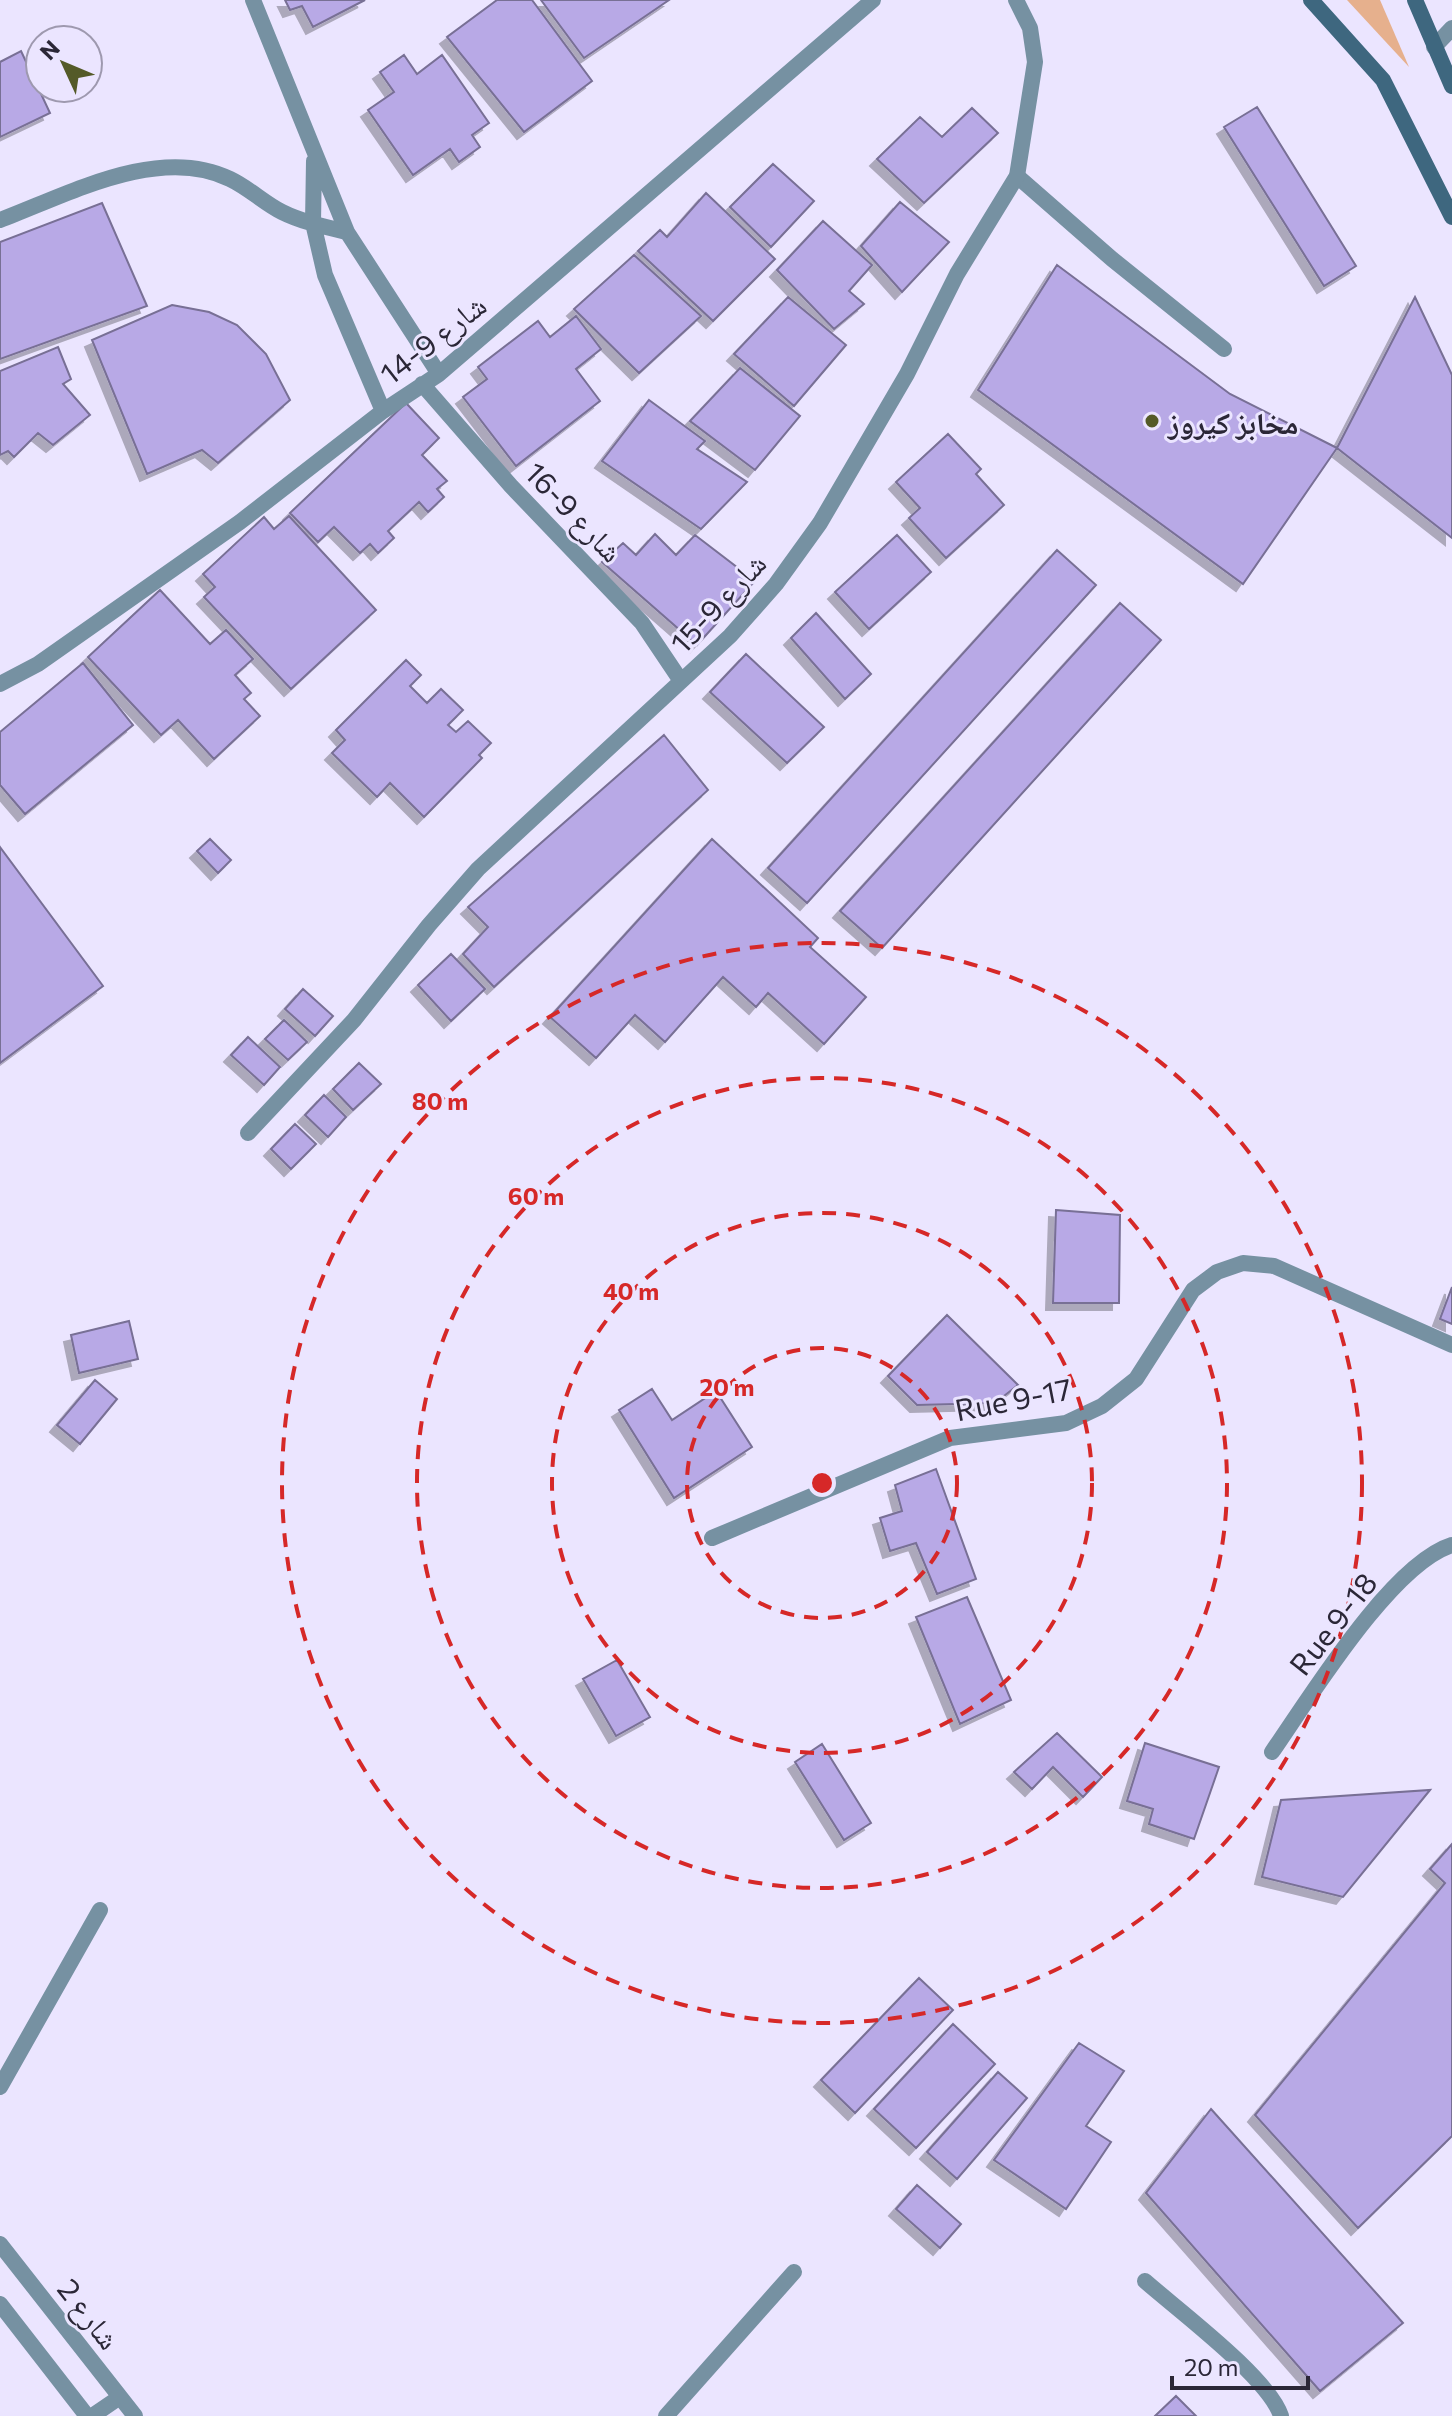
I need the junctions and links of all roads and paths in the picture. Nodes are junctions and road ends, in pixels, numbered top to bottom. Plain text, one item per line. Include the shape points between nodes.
1 (253, 0) edge
2 (873, 0) edge
3 (1016, 0) edge
4 (1311, 0) edge
5 (1415, 0) edge
6 (1452, 28) edge
7 (1434, 47) junction
8 (1452, 86) edge
9 (314, 155) junction
10 (1017, 176) junction
11 (1452, 217) edge
12 (0, 220) edge
13 (313, 223) junction
14 (347, 232) junction
15 (1224, 349) dead end
16 (439, 374) junction
17 (422, 384) junction
18 (383, 411) junction
19 (681, 681) junction
20 (0, 684) edge
21 (248, 1133) dead end
22 (1452, 1345) edge
23 (712, 1538) dead end
24 (1452, 1545) edge
25 (1272, 1752) dead end
26 (100, 1910) dead end
27 (0, 2087) edge
28 (0, 2244) edge
29 (794, 2272) dead end
30 (1145, 2281) dead end
31 (0, 2304) edge
32 (120, 2397) junction
33 (90, 2416) edge
34 (135, 2416) edge
35 (666, 2416) edge
36 (1281, 2416) edge

1 - 9 street
2 - 16 street, شارع 9-14
3 - 10 street, شارع 9-15 via 1030,28 1035,62
4 - 11 main road via 1383,80
5 - 7 main road
6 - 7 street
7 - 8 main road
9 - 13 street
9 - 14 street
10 - 15 street
10 - 19 street, شارع 9-15 via 820,523 776,584
12 - 13 street via 116,176 173,166 230,179 283,213
13 - 14 street
13 - 18 street via 325,275
14 - 16 street
16 - 17 street, شارع 9-14
17 - 18 street, شارع 9-14
17 - 19 street, شارع 9-16 via 642,623
18 - 20 street, شارع 9-14 via 240,522 38,664
19 - 21 street, شارع 9-15 via 478,869 354,1020
22 - 23 street, Rue 9-17 via 1274,1266 1243,1263 1217,1272 1193,1290 1136,1379 1102,1406 1066,1423 950,1438
24 - 25 street, Rue 9-18 via 1429,1555 1397,1584
26 - 27 street
28 - 32 street, شارع 2
29 - 35 street
30 - 36 street via 1250,2373 1276,2401
31 - 33 street
32 - 33 street
32 - 34 street, شارع 2

